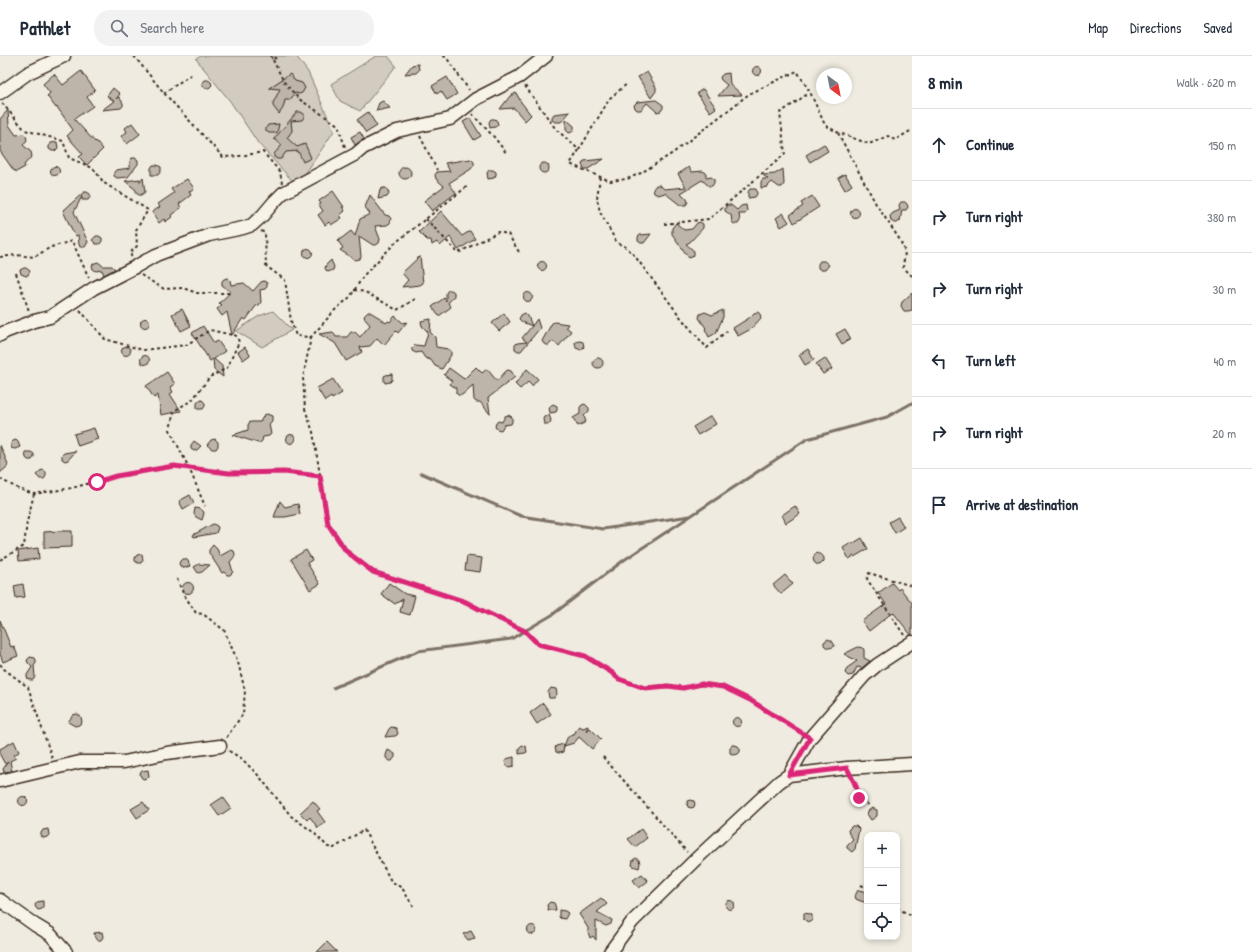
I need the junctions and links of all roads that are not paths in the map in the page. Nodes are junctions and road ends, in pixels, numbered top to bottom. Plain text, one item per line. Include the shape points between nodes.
1 (64, 56) edge
2 (546, 56) edge
3 (0, 93) edge
4 (0, 335) edge
5 (911, 643) edge
6 (220, 746) road end
7 (912, 764) edge
8 (789, 775) junction
9 (0, 781) edge
10 (0, 900) edge
11 (66, 952) edge
12 (610, 952) edge

1 - 3 street via 28,73
2 - 4 street via 519,77 476,99 450,119 397,131 283,193 252,224 210,235 156,255 94,288 50,317
5 - 8 street via 864,676 810,738
6 - 9 street via 124,762 80,762
7 - 8 street
8 - 12 street via 695,860 632,922
10 - 11 street via 50,934

